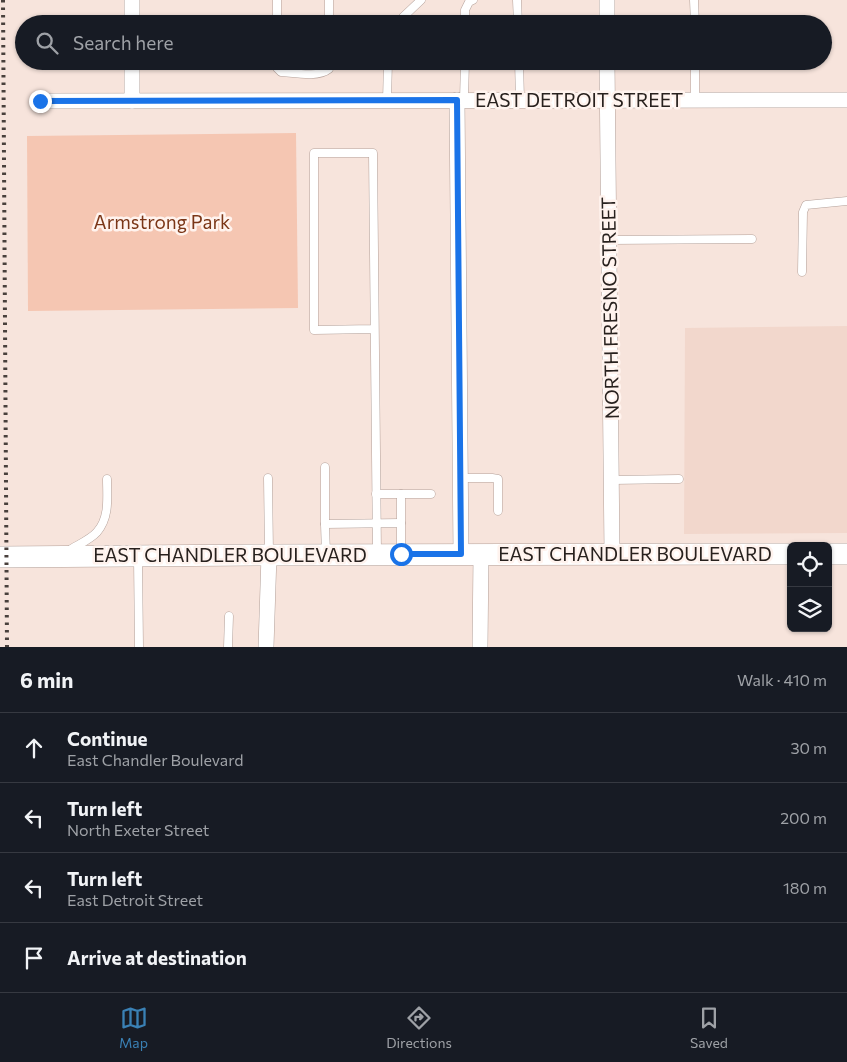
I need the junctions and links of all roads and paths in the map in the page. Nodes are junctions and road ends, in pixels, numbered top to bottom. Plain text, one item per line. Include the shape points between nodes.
1 (132, 0) edge
2 (277, 0) edge
3 (330, 0) edge
4 (421, 0) edge
5 (473, 0) edge
6 (517, 0) edge
7 (607, 0) edge
8 (694, 0) edge
9 (132, 15) edge
10 (277, 15) edge
11 (329, 15) edge
12 (405, 15) edge
13 (465, 15) edge
14 (518, 15) edge
15 (607, 15) edge
16 (694, 15) edge
17 (132, 70) edge
18 (279, 70) edge
19 (328, 70) edge
20 (388, 70) edge
21 (464, 70) edge
22 (519, 70) edge
23 (607, 70) edge
24 (695, 70) edge
25 (388, 100) junction
26 (461, 100) junction
27 (520, 100) junction
28 (607, 100) junction
29 (695, 100) junction
30 (847, 100) edge
31 (40, 101) dead end
32 (132, 101) junction
33 (847, 202) edge
34 (752, 239) dead end
35 (608, 240) junction
36 (802, 272) dead end
37 (374, 329) junction
38 (324, 467) dead end
39 (268, 478) dead end
40 (460, 478) junction
41 (107, 479) dead end
42 (679, 479) dead end
43 (612, 480) junction
44 (376, 494) junction
45 (401, 494) junction
46 (431, 494) dead end
47 (498, 511) dead end
48 (325, 524) junction
49 (376, 524) junction
50 (401, 524) junction
51 (269, 554) junction
52 (326, 554) junction
53 (377, 554) junction
54 (401, 554) junction
55 (471, 554) junction
56 (612, 554) junction
57 (787, 554) edge
58 (832, 554) edge
59 (847, 554) edge
60 (58, 556) junction
61 (138, 556) junction
62 (0, 557) edge
63 (229, 616) dead end
64 (140, 644) edge
65 (228, 647) edge
66 (266, 647) edge
67 (480, 647) edge

1 - 9 street
2 - 10 lane
3 - 11 lane
4 - 12 lane
5 - 13 lane via 469,2
6 - 14 lane
7 - 15 street
8 - 16 lane
17 - 32 street
18 - 19 lane via 312,74
20 - 25 lane
21 - 26 lane
22 - 27 lane
23 - 28 street, NORTH FRESNO STREET
24 - 29 lane
25 - 26 street, EAST DETROIT STREET
25 - 32 street, EAST DETROIT STREET
26 - 27 street, EAST DETROIT STREET
26 - 40 street
27 - 28 street, EAST DETROIT STREET
28 - 29 street, EAST DETROIT STREET
28 - 35 street, NORTH FRESNO STREET
29 - 30 street, EAST DETROIT STREET
31 - 32 street, EAST DETROIT STREET
33 - 36 lane via 806,205 803,212
34 - 35 lane
35 - 43 street, NORTH FRESNO STREET
37 - 37 lane via 373,153 314,153 314,330
37 - 44 lane
38 - 48 lane
39 - 51 lane
40 - 47 lane via 498,479
40 - 55 street
41 - 60 lane via 107,511 97,532
42 - 43 lane
43 - 56 street, NORTH FRESNO STREET
44 - 45 lane
44 - 49 lane
45 - 46 lane
45 - 50 lane
48 - 49 lane
48 - 52 lane
49 - 50 lane
49 - 53 lane
50 - 54 lane
51 - 52 main road, EAST CHANDLER BOULEVARD
51 - 61 main road, EAST CHANDLER BOULEVARD
51 - 66 street
52 - 53 main road, EAST CHANDLER BOULEVARD
53 - 54 main road, EAST CHANDLER BOULEVARD
54 - 55 main road, EAST CHANDLER BOULEVARD
55 - 56 main road, EAST CHANDLER BOULEVARD
55 - 67 street
56 - 57 main road, EAST CHANDLER BOULEVARD
58 - 59 main road
60 - 61 main road, EAST CHANDLER BOULEVARD
60 - 62 main road, EAST CHANDLER BOULEVARD
61 - 64 lane
63 - 65 lane

